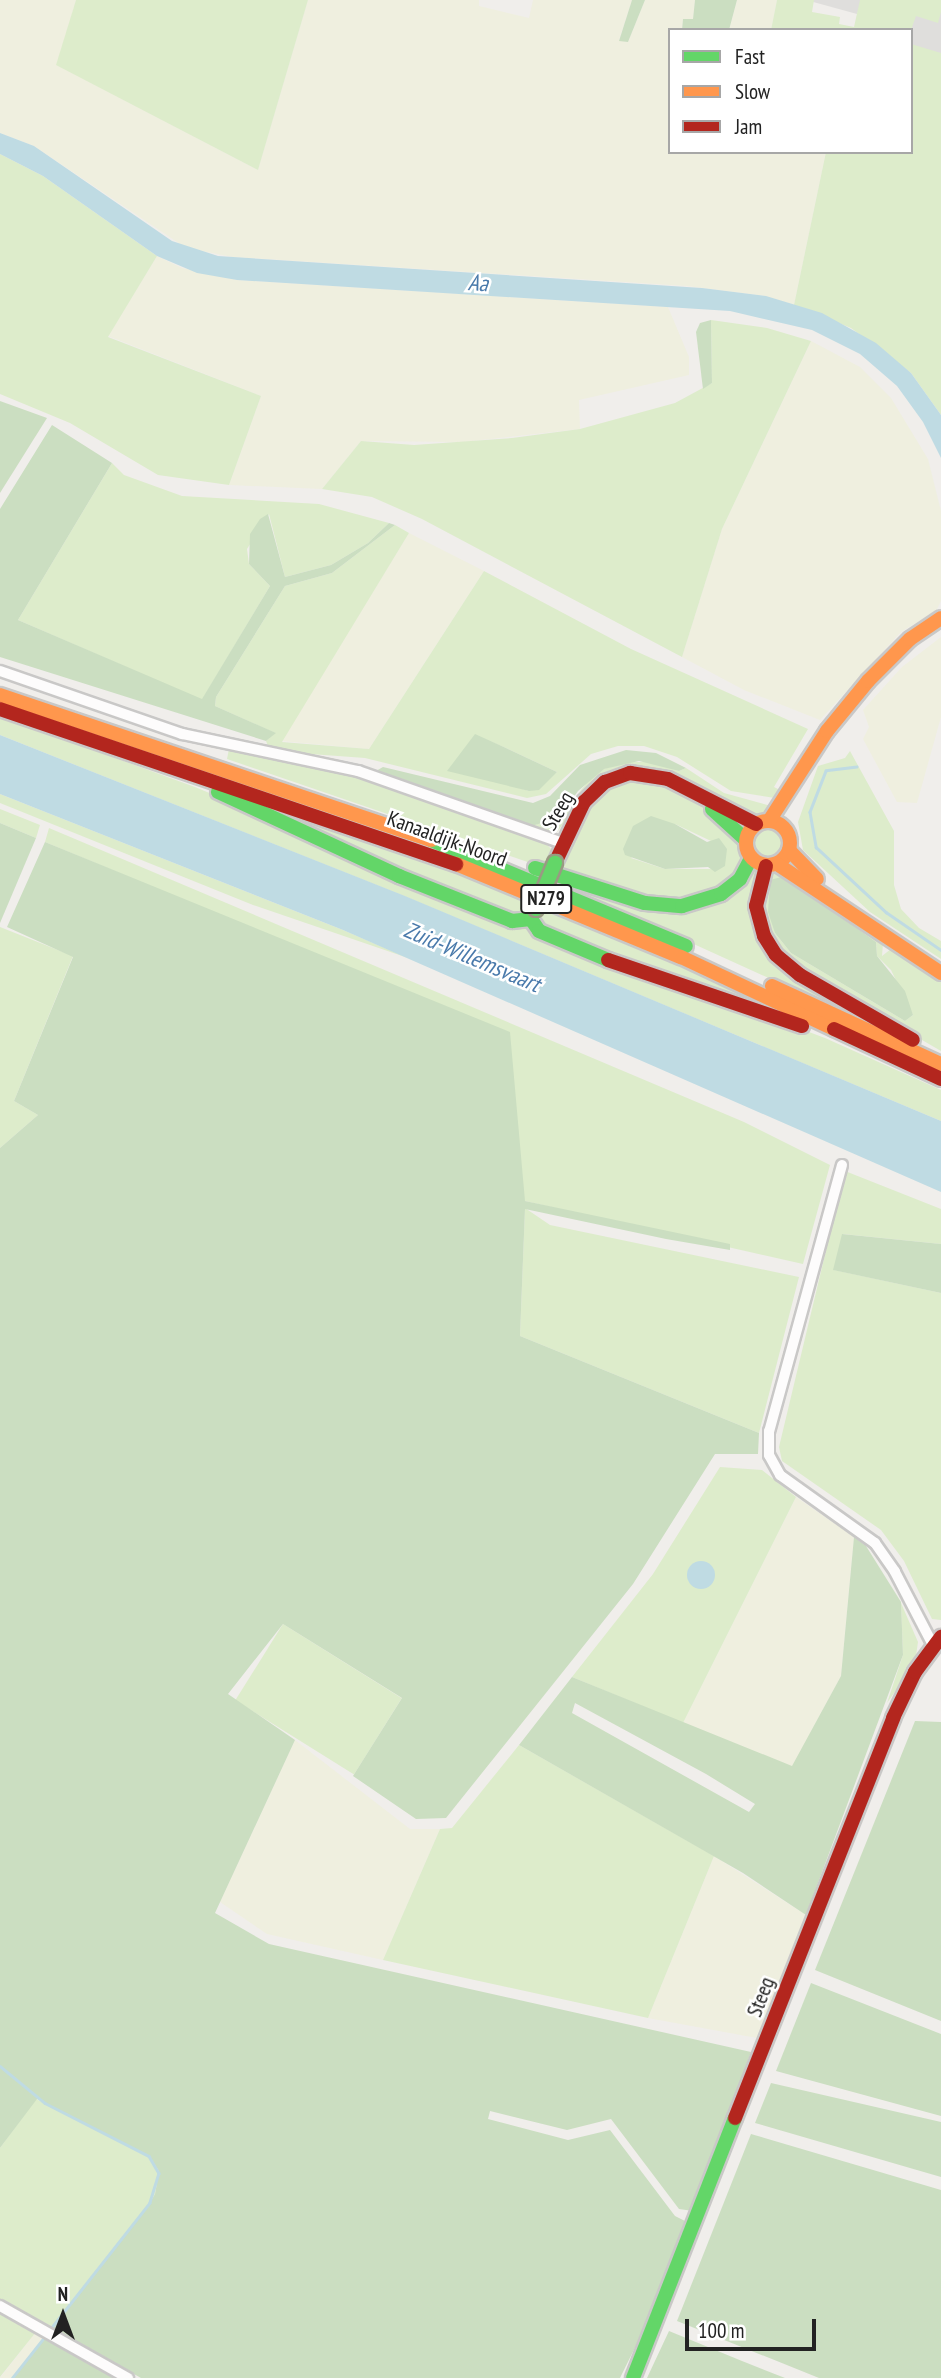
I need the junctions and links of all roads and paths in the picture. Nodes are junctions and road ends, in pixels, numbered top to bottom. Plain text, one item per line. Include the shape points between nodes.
1 (941, 618) edge
2 (0, 671) edge
3 (0, 695) edge
4 (0, 709) edge
5 (152, 760) junction
6 (801, 776) junction
7 (699, 796) junction
8 (763, 823) junction
9 (785, 829) junction
10 (746, 840) junction
11 (438, 842) junction
12 (563, 842) junction
13 (789, 850) junction
14 (751, 858) junction
15 (771, 865) junction
16 (829, 894) junction
17 (534, 914) junction
18 (941, 973) edge
19 (941, 1055) edge
20 (941, 1064) edge
21 (934, 1076) edge
22 (842, 1165) dead end
23 (937, 1641) edge
24 (0, 2306) edge
25 (128, 2378) edge
26 (633, 2378) edge

1 - 6 main road via 910,639 868,681 827,731
2 - 12 street, Kanaaldijk-Noord via 193,737 358,771
3 - 11 main road, Kanaaldijk-Noord / N279
4 - 5 main road, Kanaaldijk-Noord / N279
5 - 17 main road, N279 via 399,876 512,921
5 - 21 main road, Kanaaldijk-Noord / N279 via 515,886 670,952
6 - 8 main road
6 - 9 main road
7 - 8 main road, Steeg
7 - 10 main road, Steeg
7 - 12 main road, Steeg via 659,775 619,776 584,803
8 - 9 main road
8 - 10 main road
9 - 13 main road
10 - 14 main road
11 - 14 main road, N279 via 466,846 581,884 671,906 697,904 721,894 740,879
11 - 20 main road, Kanaaldijk-Noord / N279 via 613,912
12 - 17 main road, Steeg, bridge
13 - 15 main road
13 - 16 main road
14 - 15 main road
15 - 16 main road
15 - 19 main road via 758,884 756,906 764,936 776,955 800,975
16 - 18 main road via 876,933
17 - 21 main road, N279 via 539,931 612,961 786,1019
22 - 23 street via 769,1431 769,1455 780,1475 875,1543
23 - 26 main road, Steeg via 893,1718
24 - 25 street

